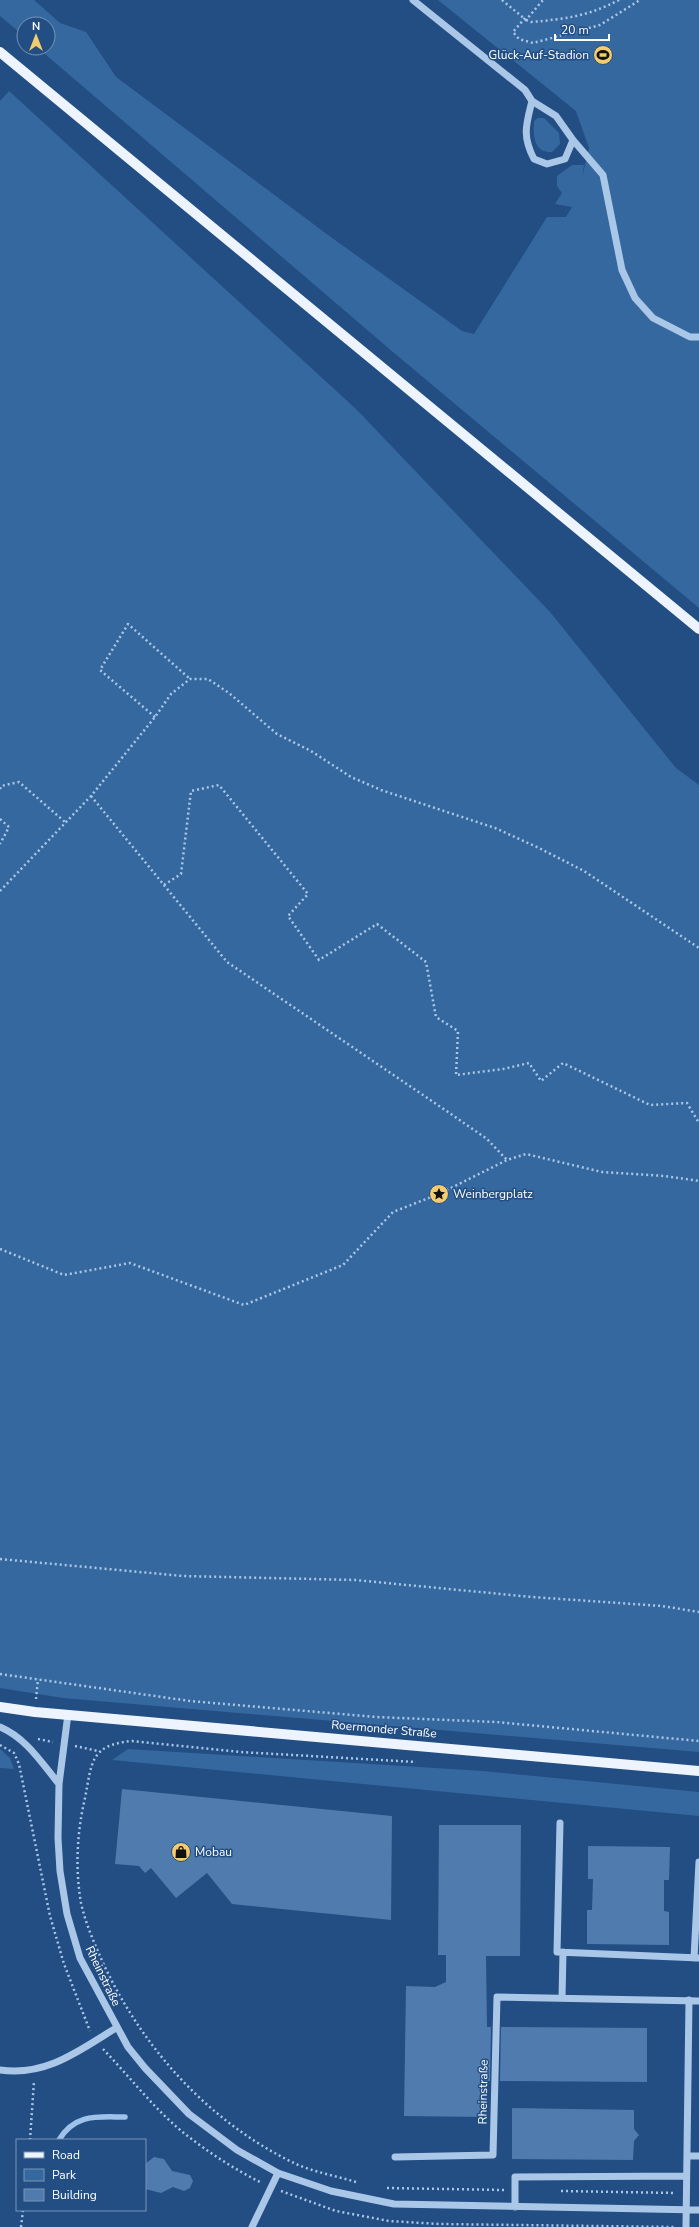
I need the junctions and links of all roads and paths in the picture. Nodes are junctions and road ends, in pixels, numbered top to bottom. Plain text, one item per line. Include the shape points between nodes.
1 (413, 0) edge
2 (502, 0) edge
3 (542, 0) edge
4 (619, 0) edge
5 (640, 0) edge
6 (526, 19) junction
7 (0, 52) edge
8 (532, 101) junction
9 (573, 140) junction
10 (699, 338) edge
11 (699, 629) edge
12 (190, 679) junction
13 (154, 717) junction
14 (0, 789) edge
15 (91, 796) junction
16 (0, 819) edge
17 (65, 822) junction
18 (0, 844) edge
19 (164, 885) junction
20 (0, 891) edge
21 (699, 948) edge
22 (699, 1123) edge
23 (507, 1160) junction
24 (698, 1180) edge
25 (0, 1249) edge
26 (0, 1559) edge
27 (699, 1612) edge
28 (0, 1674) edge
29 (0, 1707) edge
30 (68, 1714) junction
31 (0, 1727) edge
32 (699, 1741) edge
33 (0, 1745) edge
34 (420, 1762) dead end
35 (699, 1771) edge
36 (59, 1784) junction
37 (560, 1823) dead end
38 (699, 1862) edge
39 (563, 1952) junction
40 (697, 1958) edge
41 (562, 1998) junction
42 (689, 2000) junction
43 (699, 2001) edge
44 (116, 2028) junction
45 (95, 2041) junction
46 (33, 2069) junction
47 (0, 2070) edge
48 (30, 2139) edge
49 (687, 2156) junction
50 (699, 2156) edge
51 (395, 2157) dead end
52 (278, 2173) junction
53 (686, 2176) junction
54 (358, 2182) dead end
55 (272, 2188) junction
56 (379, 2188) dead end
57 (515, 2190) junction
58 (554, 2191) dead end
59 (686, 2193) junction
60 (515, 2207) junction
61 (687, 2209) junction
62 (699, 2210) edge
63 (23, 2211) edge
64 (21, 2227) edge
65 (252, 2227) edge
66 (678, 2227) edge
67 (686, 2227) edge

1 - 8 street via 525,90
2 - 6 path
3 - 6 path
4 - 6 path via 600,10 573,18 531,22
5 - 6 path via 600,25 533,43 520,39 513,32
7 - 11 main road
8 - 9 street via 556,116
8 - 9 street via 525,129 527,145 534,159 547,164 564,159
9 - 10 street via 603,175 622,270 635,298 653,318 690,337
12 - 13 path via 171,694
12 - 13 path via 128,624 100,670
12 - 21 path via 208,680 229,693 277,734 311,751 351,777 381,790 495,828 584,871
13 - 15 path
14 - 17 path via 1,786 19,782
15 - 17 path
15 - 19 path
16 - 18 path via 9,827
17 - 20 path
19 - 22 path via 182,874 191,791 219,785 308,894 288,916 318,960 377,924 426,962 436,1017 458,1031 456,1075 529,1063 541,1081 563,1063 650,1105 687,1103
19 - 23 path via 227,962 487,1139
23 - 24 path via 526,1154 602,1172
23 - 25 path via 439,1194 393,1212 343,1265 244,1305 130,1263 64,1275
26 - 27 path via 183,1576 355,1580 532,1598 662,1606
28 - 32 path via 190,1701 376,1717 496,1722
29 - 30 main road, Roermonder Straße
30 - 35 main road, Roermonder Straße
30 - 36 street, Rheinstraße
31 - 36 street via 14,1733 25,1743
33 - 45 path via 14,1753 19,1764 50,1916 64,1964
34 - 54 path via 240,1752 132,1741 114,1742 98,1751 80,1820 77,1863 81,1903 91,1938 119,1997 150,2043 188,2087 236,2129 296,2164
36 - 44 street, Rheinstraße via 60,1871 67,1914 80,1958
37 - 39 street via 557,1952
38 - 40 street
39 - 40 street
39 - 41 street
41 - 42 street, Rheinstraße
41 - 51 street, Rheinstraße via 497,1997 493,2155
42 - 43 street, Rheinstraße
42 - 49 street
44 - 45 street
44 - 52 street, Rheinstraße via 145,2068 189,2114 237,2150
45 - 46 street via 62,2061
45 - 55 path via 184,2134 245,2174
46 - 47 street via 8,2072
46 - 48 path via 35,2086
49 - 50 street
49 - 53 street
52 - 55 street
52 - 60 street, Rheinstraße via 331,2191 394,2204
53 - 57 street via 515,2177
53 - 59 street
55 - 65 street
55 - 66 path via 336,2211 389,2221
56 - 57 path
57 - 60 street
58 - 59 path
59 - 61 street
60 - 61 street, Rheinstraße
61 - 62 street, Rheinstraße
61 - 67 street
63 - 64 path

